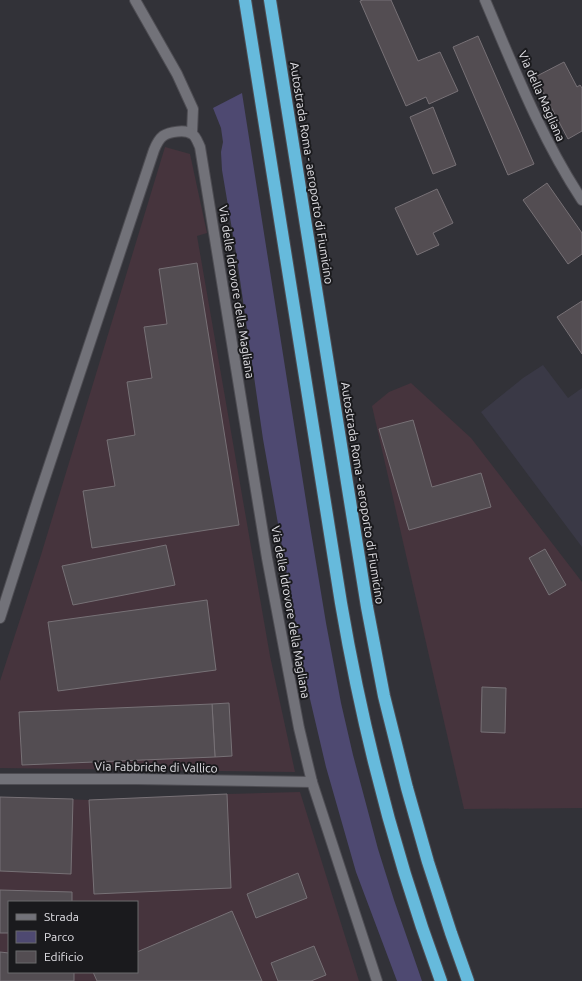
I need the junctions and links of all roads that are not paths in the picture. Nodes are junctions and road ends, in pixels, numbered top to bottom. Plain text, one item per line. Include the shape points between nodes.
1 (135, 0) edge
2 (245, 0) edge
3 (270, 0) edge
4 (485, 0) edge
5 (192, 133) junction
6 (582, 200) edge
7 (0, 618) edge
8 (0, 779) edge
9 (312, 782) junction
10 (377, 981) edge
11 (441, 981) edge
12 (468, 981) edge

1 - 5 street via 177,74 193,109
2 - 11 highway via 353,669 368,740 388,814 413,901
3 - 12 highway, Autostrada Roma - aeroporto di Fiumicino via 367,607 384,696 428,862
4 - 6 street, Via della Magliana via 543,132
5 - 7 street via 177,131 162,137 154,150
5 - 9 street, Via delle Idrovore della Magliana via 200,147 267,558 299,728
8 - 9 street, Via Fabbriche di Vallico
9 - 10 street, Via delle Idrovore della Magliana

